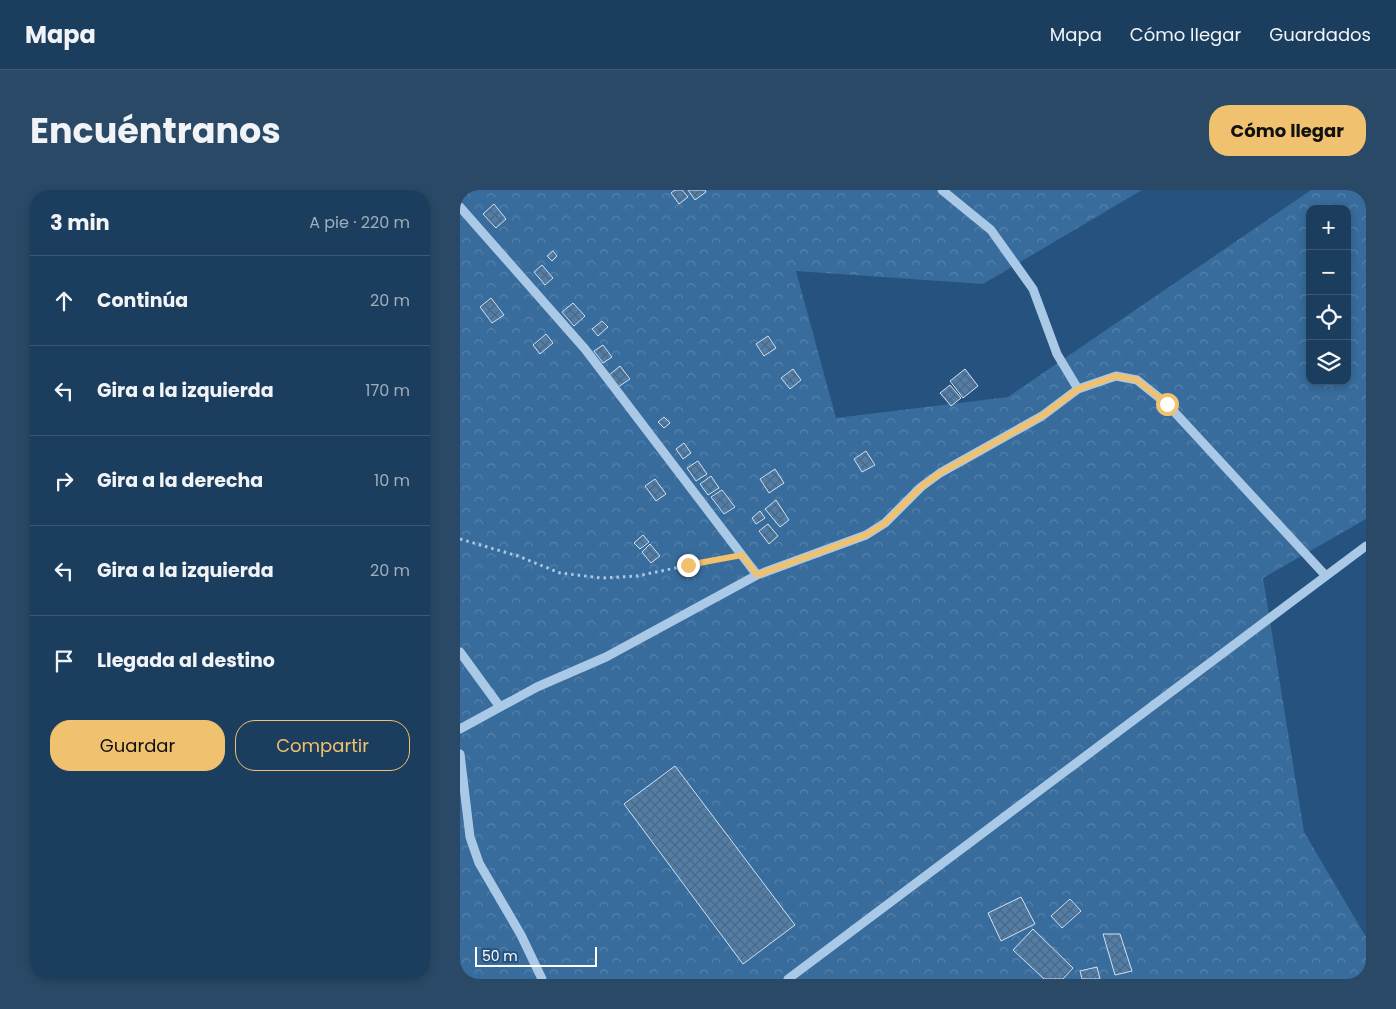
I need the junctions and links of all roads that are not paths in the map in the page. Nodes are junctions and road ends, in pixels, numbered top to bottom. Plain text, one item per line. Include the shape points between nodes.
1 (942, 190) edge
2 (460, 207) edge
3 (1078, 389) junction
4 (1366, 546) edge
5 (757, 575) junction
6 (1326, 576) junction
7 (460, 652) edge
8 (500, 707) junction
9 (460, 729) edge
10 (460, 754) edge
11 (542, 979) edge
12 (788, 979) edge

1 - 3 street via 991,230 1033,288 1057,354
2 - 5 street via 585,349
3 - 5 street via 1042,416 940,473 885,523 866,535
3 - 6 street via 1116,376 1137,380 1167,404
4 - 6 street
5 - 8 street via 606,657 536,687
6 - 12 street
7 - 8 street
8 - 9 street
10 - 11 street via 470,837 478,863 521,935

